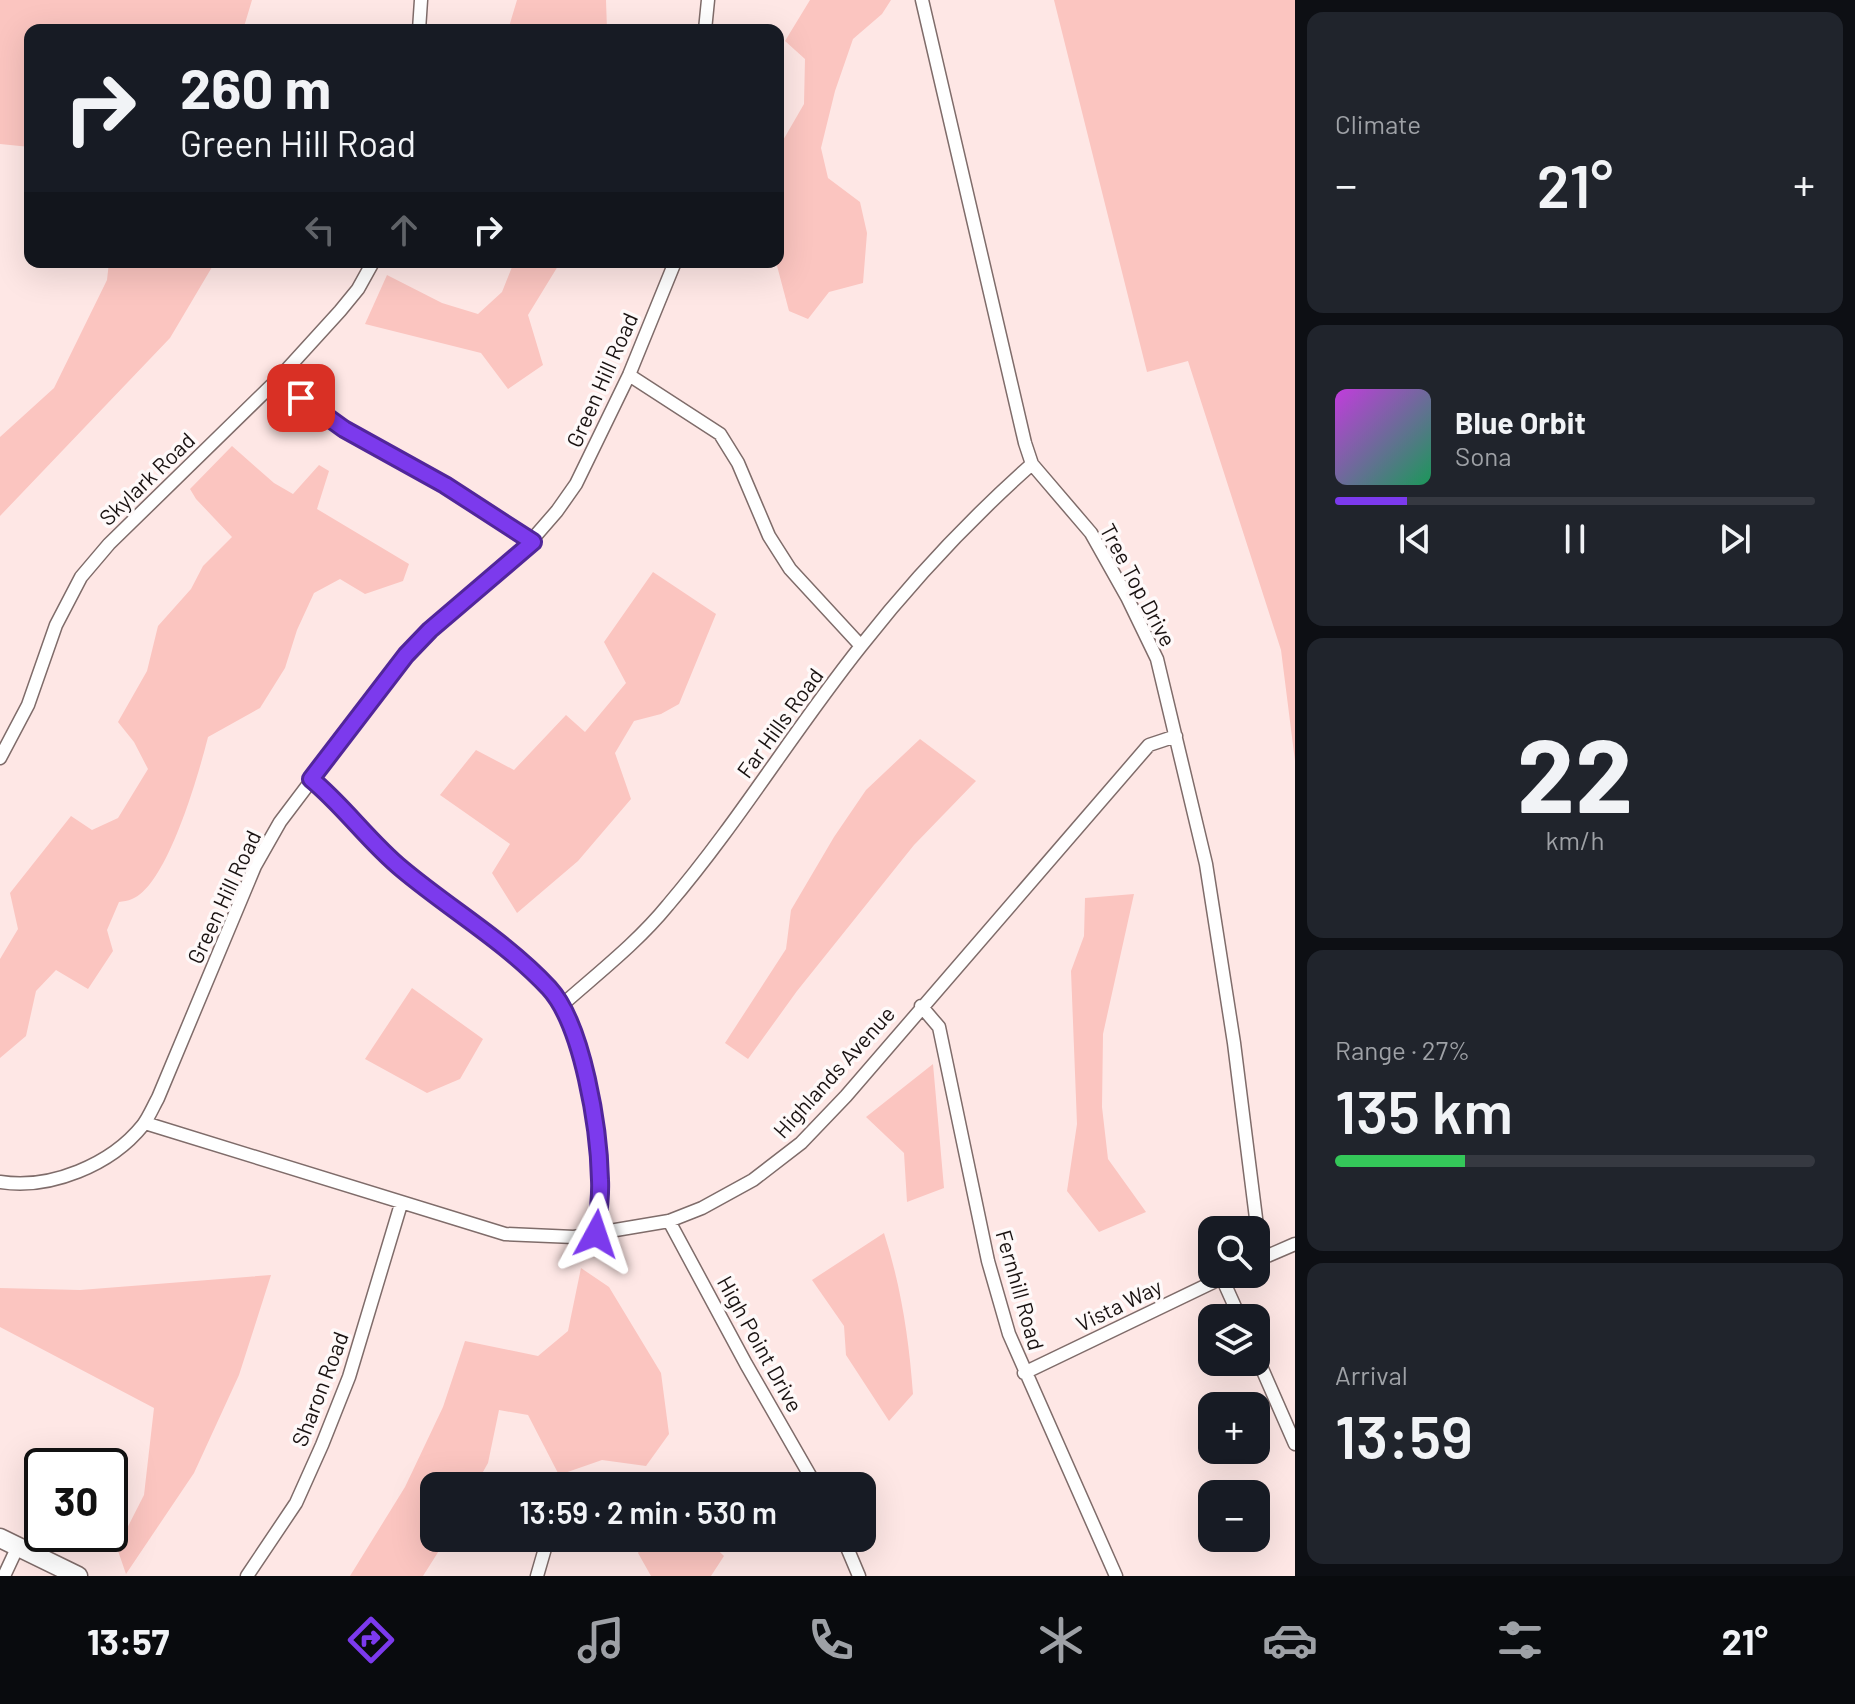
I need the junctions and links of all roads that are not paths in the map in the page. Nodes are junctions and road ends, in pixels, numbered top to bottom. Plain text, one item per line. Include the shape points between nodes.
1 (421, 0) edge
2 (708, 0) edge
3 (922, 0) edge
4 (419, 24) edge
5 (706, 24) edge
6 (370, 268) edge
7 (673, 268) edge
8 (629, 375) junction
9 (279, 378) junction
10 (1032, 464) junction
11 (533, 542) junction
12 (861, 646) junction
13 (1176, 736) junction
14 (0, 758) edge
15 (311, 779) junction
16 (562, 1005) junction
17 (921, 1006) junction
18 (145, 1123) junction
19 (0, 1182) edge
20 (401, 1204) junction
21 (1254, 1216) edge
22 (669, 1221) junction
23 (596, 1234) junction
24 (1295, 1244) edge
25 (1270, 1255) edge
26 (1201, 1288) edge
27 (1024, 1373) junction
28 (1265, 1376) edge
29 (1295, 1444) edge
30 (808, 1472) edge
31 (0, 1538) edge
32 (18, 1546) junction
33 (544, 1552) edge
34 (849, 1552) edge
35 (4, 1576) edge
36 (78, 1576) edge
37 (247, 1576) edge
38 (537, 1576) edge
39 (859, 1576) edge
40 (1116, 1576) edge

1 - 4 street
2 - 5 street
3 - 10 street, Tree Top Drive
6 - 9 street, Skylark Road via 358,289
7 - 8 street, Green Hill Road
8 - 11 street, Green Hill Road via 576,484
8 - 12 street via 720,434 790,569
9 - 11 street via 336,424
9 - 14 street, Skylark Road via 81,577
10 - 12 street, Far Hills Road via 983,508
10 - 13 street, Tree Top Drive via 1091,533 1127,597 1157,659
11 - 15 street, Green Hill Road via 406,655
12 - 16 street, Far Hills Road via 668,906
13 - 17 street, Highlands Avenue via 1149,745
13 - 21 street, Tree Top Drive via 1206,864
15 - 16 street via 400,867 508,949
15 - 18 street, Green Hill Road via 255,866
16 - 23 street via 580,1053 594,1117 601,1181
17 - 22 street, Highlands Avenue via 801,1143 753,1180
17 - 27 street, Fernhill Road via 939,1027 988,1261
18 - 19 street, Green Hill Road via 108,1155 78,1171 45,1181
18 - 20 street, Highlands Avenue
20 - 23 street, Highlands Avenue via 505,1234
20 - 37 street, Sharon Road via 333,1418 296,1503
22 - 23 street, Highlands Avenue
22 - 30 street, High Point Drive
24 - 25 street
26 - 27 street, Vista Way
27 - 40 street, Fernhill Road
28 - 29 street
31 - 32 main road
32 - 35 street
32 - 36 main road
33 - 38 street
34 - 39 street

